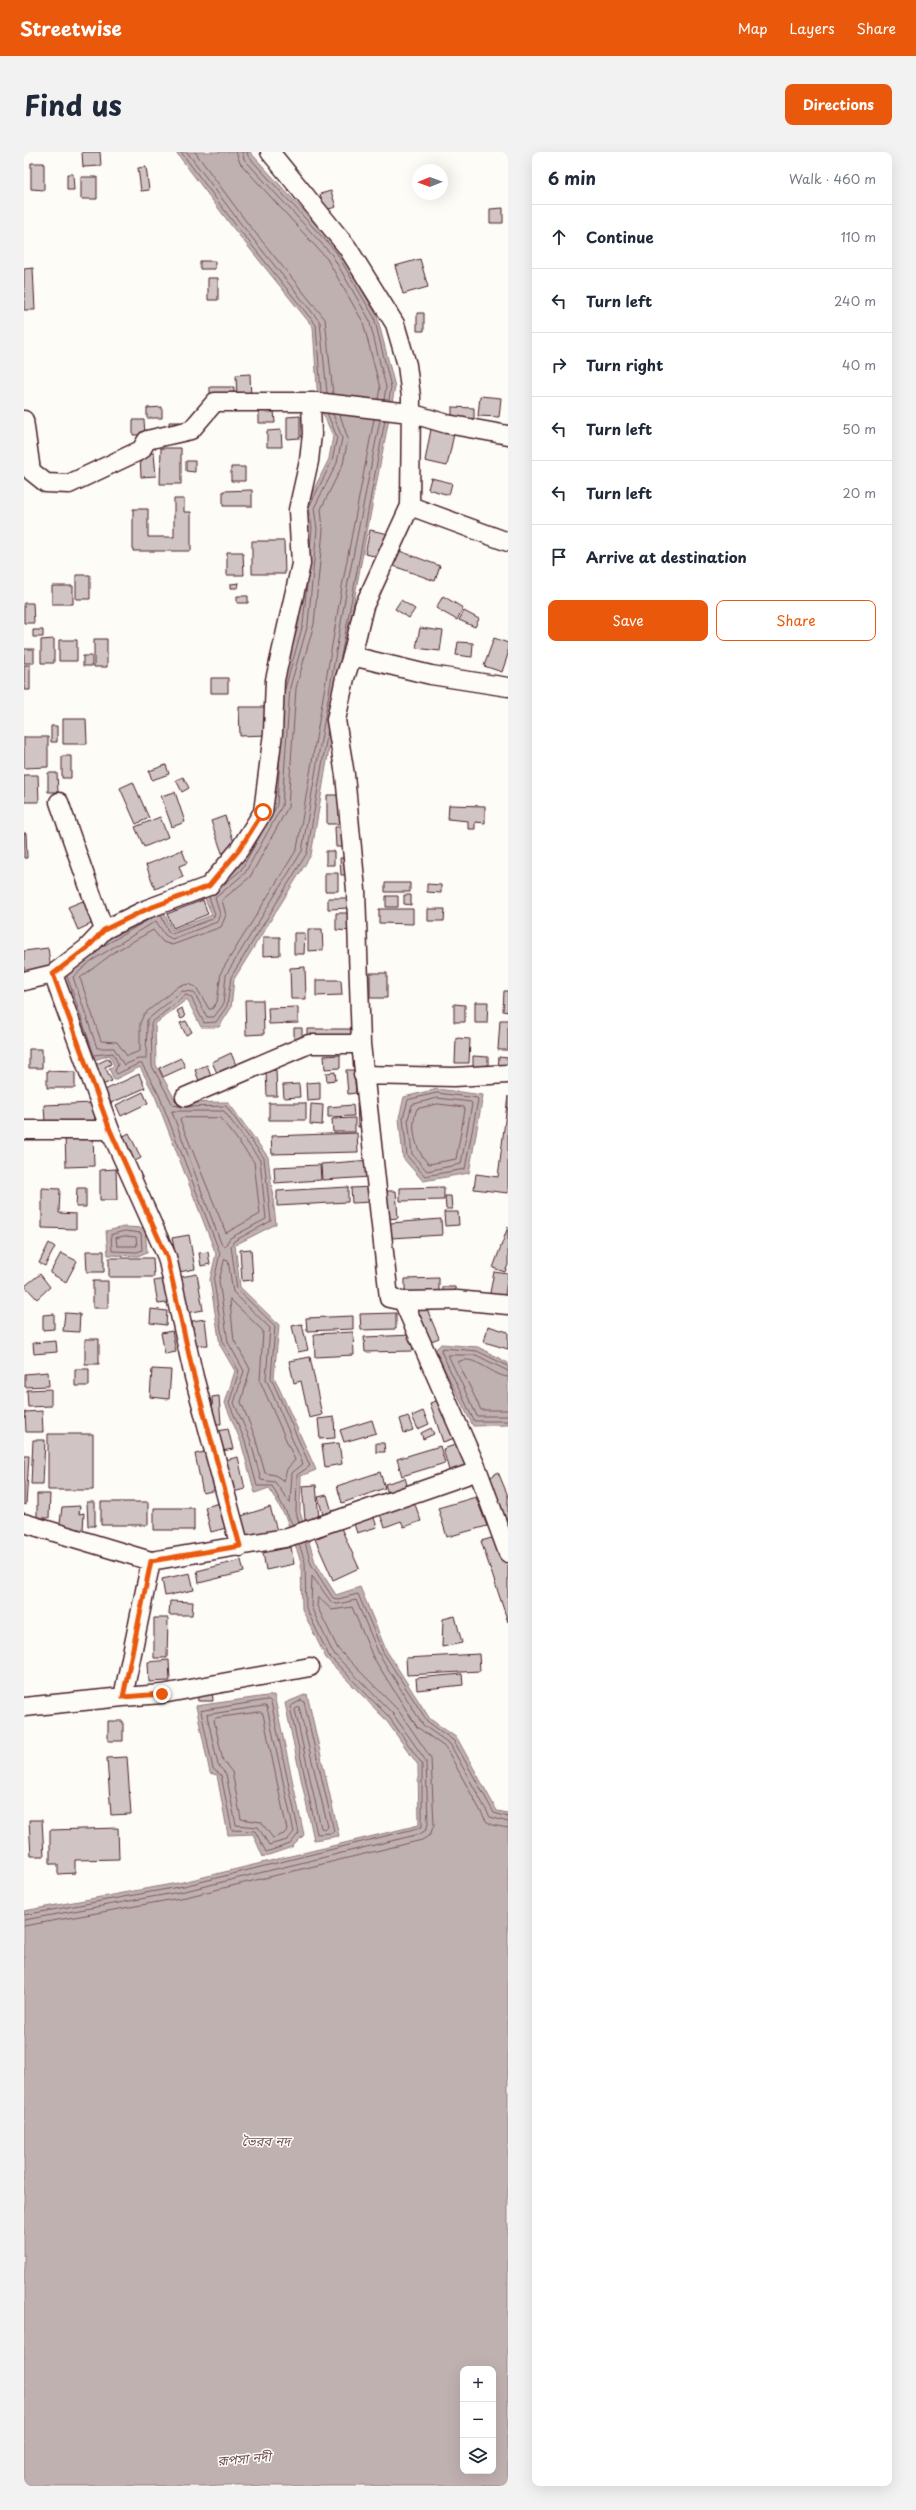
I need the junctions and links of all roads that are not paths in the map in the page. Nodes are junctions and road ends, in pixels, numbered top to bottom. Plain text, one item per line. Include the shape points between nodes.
1 (270, 152) edge
2 (313, 402) junction
3 (405, 413) junction
4 (24, 420) edge
5 (508, 435) edge
6 (410, 506) junction
7 (508, 542) edge
8 (352, 656) junction
9 (508, 687) edge
10 (59, 802) dead end
11 (104, 930) junction
12 (53, 974) junction
13 (24, 981) edge
14 (361, 1044) junction
15 (508, 1074) edge
16 (363, 1075) junction
17 (185, 1097) dead end
18 (24, 1130) edge
19 (110, 1130) junction
20 (403, 1301) junction
21 (508, 1306) edge
22 (478, 1471) junction
23 (24, 1523) edge
24 (240, 1546) junction
25 (508, 1552) edge
26 (151, 1561) junction
27 (310, 1667) dead end
28 (123, 1697) junction
29 (24, 1707) edge

1 - 3 street via 347,247 395,324 407,365 411,397
2 - 3 street
2 - 4 street via 215,402 191,430 147,440 141,450 69,484 46,483 31,471
2 - 11 street via 309,461 298,510 301,564 275,680 273,733 263,812 239,850 209,886 147,909
3 - 5 street
3 - 6 street
6 - 7 street
6 - 8 street via 364,606
8 - 9 street via 432,675
8 - 14 street via 336,720 346,775 356,890
10 - 11 street
11 - 12 street via 87,948
12 - 13 street
12 - 19 street
14 - 16 street
14 - 17 street via 309,1044
15 - 16 street via 454,1077
16 - 20 street via 389,1298
18 - 19 street
19 - 24 street via 167,1257 194,1377
20 - 21 street via 457,1300
20 - 22 street
22 - 24 street via 285,1538
22 - 25 street
23 - 26 street
24 - 26 street
26 - 28 street
27 - 28 street via 162,1694
28 - 29 street

